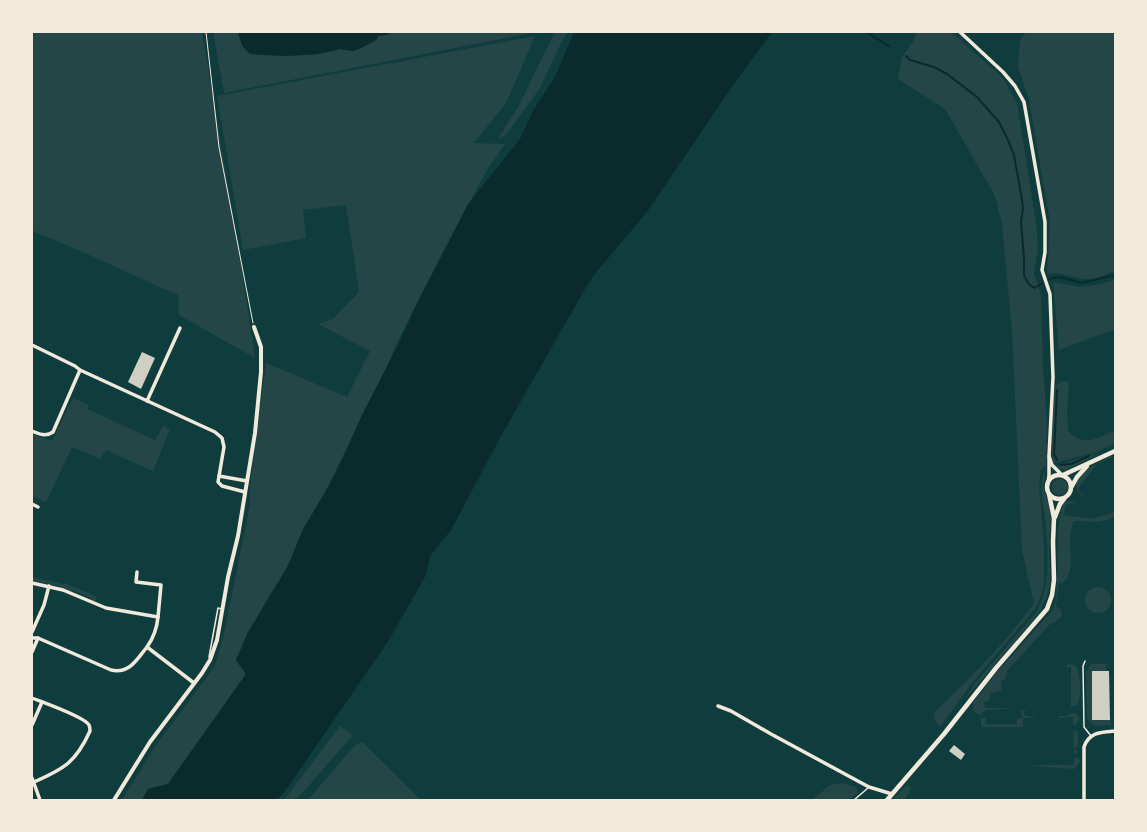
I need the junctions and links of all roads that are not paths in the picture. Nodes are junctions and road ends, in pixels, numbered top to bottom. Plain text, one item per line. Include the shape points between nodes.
1 (960, 32) edge
2 (254, 327) road end
3 (180, 328) dead end
4 (32, 346) edge
5 (80, 370) junction
6 (147, 400) junction
7 (32, 430) edge
8 (1115, 451) edge
9 (1049, 456) junction
10 (1095, 461) junction
11 (1062, 475) junction
12 (220, 476) junction
13 (248, 481) junction
14 (1048, 483) junction
15 (1072, 486) junction
16 (245, 492) junction
17 (1049, 494) junction
18 (1064, 499) junction
19 (32, 504) edge
20 (38, 507) dead end
21 (1054, 518) junction
22 (137, 572) dead end
23 (32, 583) edge
24 (49, 586) junction
25 (158, 617) junction
26 (32, 632) edge
27 (32, 638) edge
28 (38, 638) junction
29 (147, 647) junction
30 (32, 652) edge
31 (1085, 661) dead end
32 (194, 682) junction
33 (32, 698) edge
34 (42, 702) junction
35 (718, 706) dead end
36 (32, 725) edge
37 (1115, 731) edge
38 (1091, 736) junction
39 (33, 780) edge
40 (869, 787) junction
41 (892, 794) junction
42 (40, 800) edge
43 (114, 800) edge
44 (854, 800) edge
45 (887, 800) edge
46 (1084, 800) edge

1 - 9 street via 1003,72 1024,102 1045,222 1042,274 1049,291 1053,376
2 - 13 street via 261,347 261,372
3 - 6 street
4 - 5 street
5 - 6 street
5 - 7 street via 53,432 41,434
6 - 12 street via 215,432 222,438 224,447
8 - 10 main road
9 - 11 street via 1054,468
9 - 14 street
10 - 11 main road
10 - 15 main road via 1080,473
11 - 14 main road via 1055,476
11 - 15 main road via 1069,479
12 - 13 street
12 - 16 street via 218,482 222,486
13 - 16 street
14 - 17 main road
15 - 18 main road
16 - 32 street via 217,640 208,663
17 - 18 main road via 1057,500
17 - 21 main road
18 - 21 main road
19 - 20 street
21 - 41 main road via 1053,584 1047,610
22 - 25 street via 136,582 161,585
23 - 24 street
24 - 25 street via 106,608
24 - 26 street
25 - 29 street via 154,637
27 - 28 street
28 - 29 street via 119,672 131,666
28 - 30 street
29 - 32 street
31 - 38 lane via 1084,727
32 - 43 street via 150,742
33 - 34 street
34 - 36 street
34 - 39 street via 85,721 90,731 71,761 59,770
35 - 40 street
37 - 38 street via 1098,732
38 - 46 street via 1084,747
39 - 42 street
40 - 41 street
40 - 44 lane
41 - 45 main road

